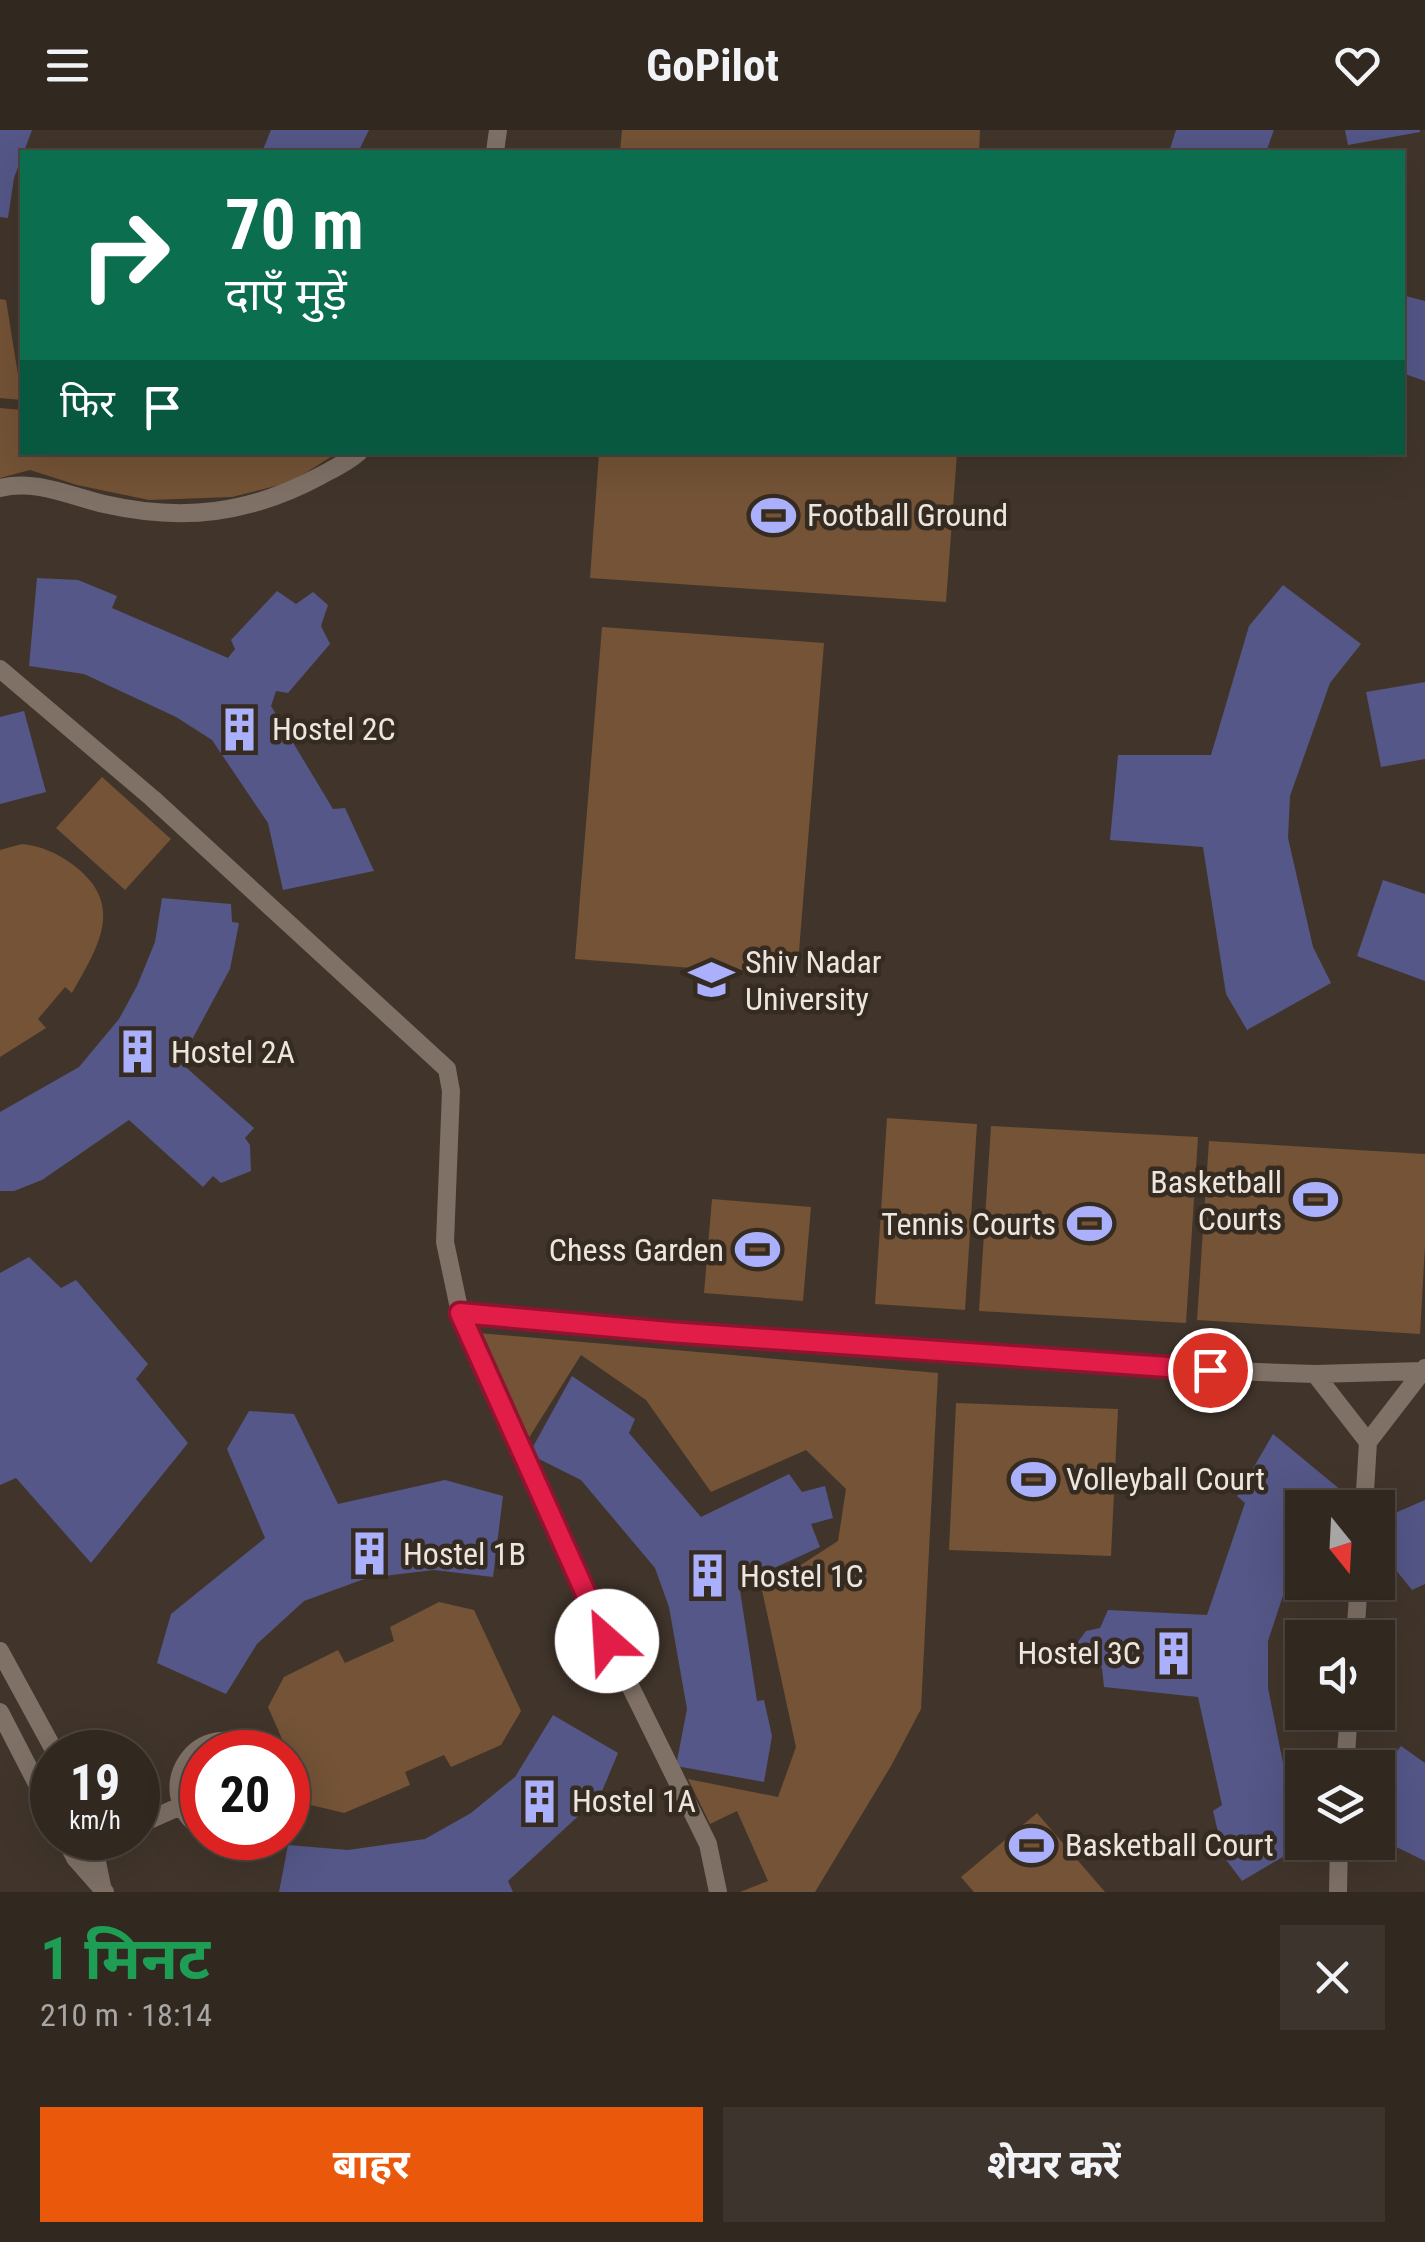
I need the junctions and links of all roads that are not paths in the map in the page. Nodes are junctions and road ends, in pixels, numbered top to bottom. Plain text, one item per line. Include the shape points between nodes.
1 (354, 455) edge
2 (0, 488) edge
3 (0, 669) edge
4 (460, 1313) junction
5 (1424, 1369) edge
6 (1315, 1374) junction
7 (1368, 1442) junction
8 (1365, 1490) edge
9 (0, 1651) edge
10 (0, 1712) edge
11 (43, 1730) edge
12 (30, 1770) edge
13 (77, 1860) edge
14 (97, 1860) edge
15 (1339, 1860) edge
16 (103, 1889) edge
17 (718, 1892) edge
18 (1338, 1892) edge

1 - 2 lane via 281,497 200,515 117,507 37,485
3 - 4 lane via 166,810 447,1069 444,1242
4 - 6 lane via 1174,1369
4 - 17 lane via 572,1570 708,1844
5 - 6 lane
5 - 7 lane
6 - 7 lane
7 - 8 lane
9 - 11 lane
10 - 12 lane
13 - 16 lane
14 - 16 lane
15 - 18 lane

